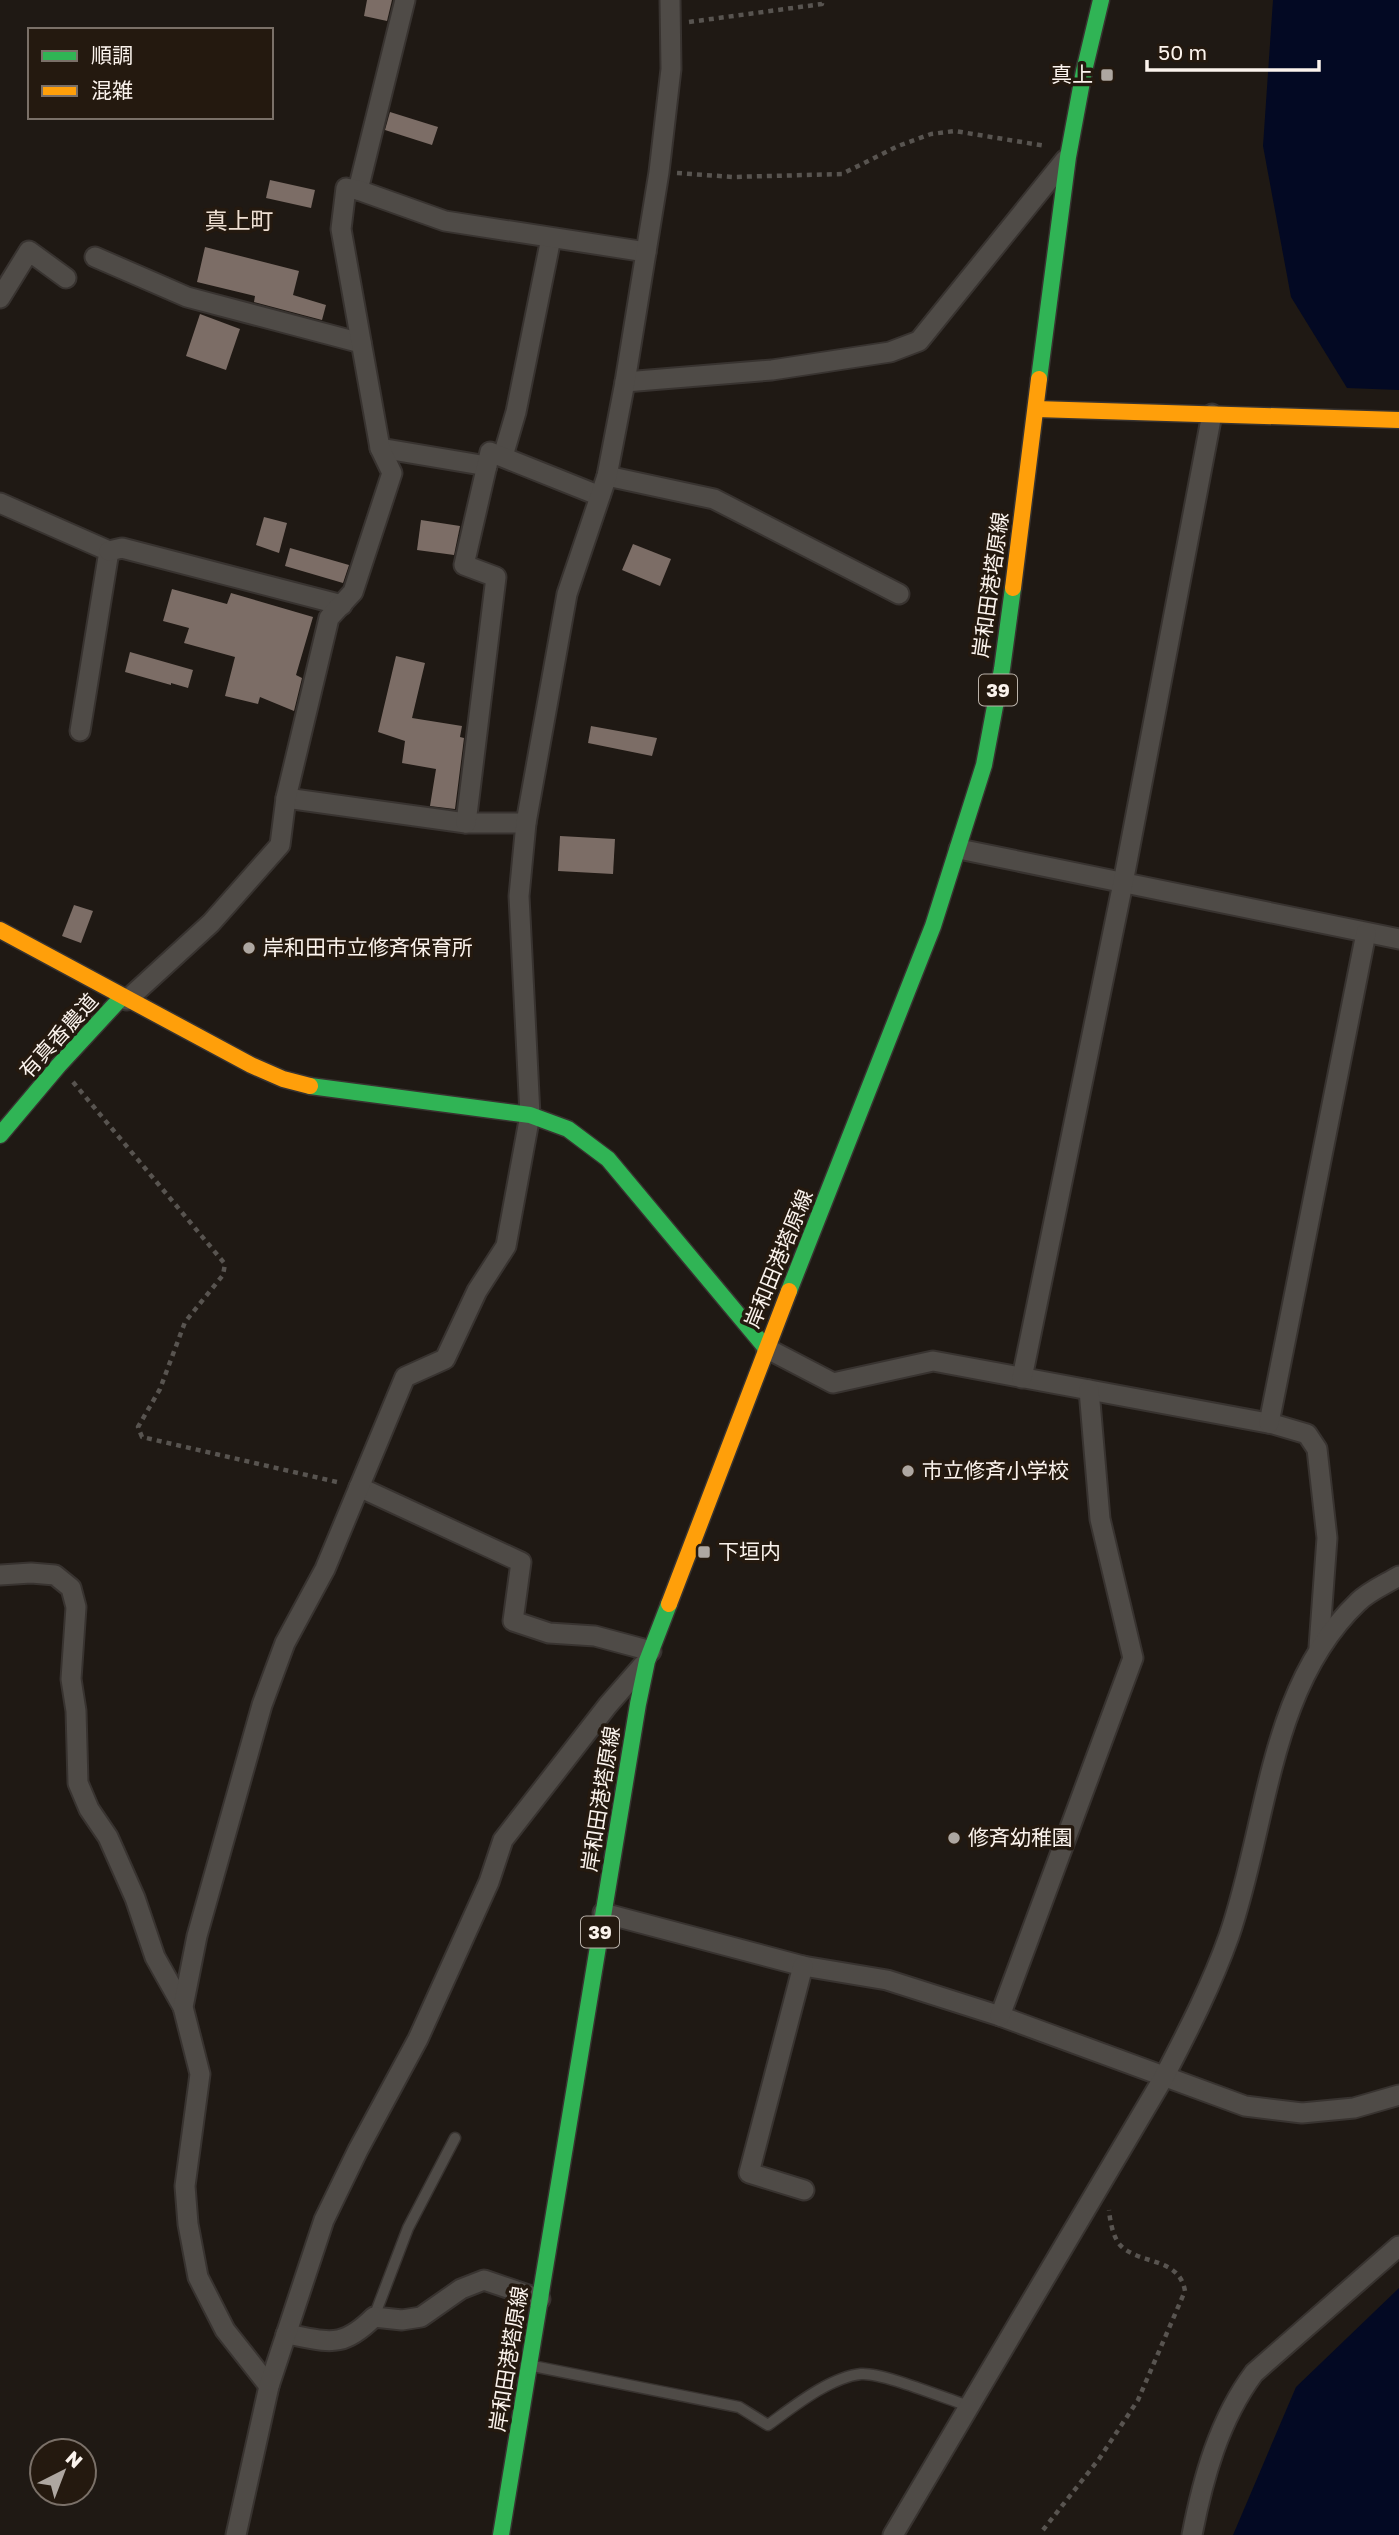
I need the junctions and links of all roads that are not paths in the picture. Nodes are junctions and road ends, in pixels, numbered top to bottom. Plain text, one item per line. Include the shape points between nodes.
1 (405, 0) edge
2 (670, 0) edge
3 (1101, 0) edge
4 (1068, 153) junction
5 (358, 190) junction
6 (551, 238) junction
7 (646, 252) junction
8 (95, 257) dead end
9 (66, 278) dead end
10 (0, 298) edge
11 (362, 343) junction
12 (625, 382) junction
13 (1036, 409) junction
14 (1212, 414) junction
15 (1399, 420) edge
16 (380, 448) junction
17 (495, 461) junction
18 (607, 475) junction
19 (600, 496) junction
20 (0, 503) edge
21 (109, 551) junction
22 (899, 594) dead end
23 (342, 605) junction
24 (80, 731) dead end
25 (286, 798) junction
26 (466, 823) junction
27 (526, 823) junction
28 (958, 849) junction
29 (1123, 883) junction
30 (0, 930) edge
31 (1366, 933) junction
32 (1399, 939) edge
33 (124, 999) junction
34 (530, 1115) junction
35 (0, 1135) edge
36 (766, 1348) junction
37 (1023, 1378) junction
38 (1089, 1390) junction
39 (1269, 1423) junction
40 (359, 1487) junction
41 (0, 1575) edge
42 (1399, 1576) edge
43 (1318, 1652) junction
44 (649, 1656) junction
45 (603, 1913) junction
46 (803, 1966) junction
47 (183, 2007) junction
48 (1000, 2017) junction
49 (1164, 2077) junction
50 (1399, 2095) edge
51 (455, 2138) dead end
52 (804, 2190) dead end
53 (1399, 2246) edge
54 (540, 2299) junction
55 (374, 2317) junction
56 (286, 2334) junction
57 (529, 2365) junction
58 (269, 2386) junction
59 (969, 2406) junction
60 (236, 2535) edge
61 (501, 2535) edge
62 (893, 2535) edge
63 (1192, 2535) edge

1 - 5 street
2 - 7 street via 671,69
3 - 4 main road, 岸和田港塔原線 / 39
4 - 12 street via 919,341 890,352 772,370
4 - 13 main road, 岸和田港塔原線 / 39
5 - 6 street via 445,222
5 - 11 street via 346,188 341,229
6 - 7 street
6 - 17 street via 516,412
7 - 12 street
8 - 11 street via 187,297
9 - 10 street via 29,251
11 - 16 street
12 - 18 street
13 - 14 main road
13 - 28 main road, 岸和田港塔原線 / 39 via 993,721
14 - 15 main road
14 - 29 street
16 - 17 street
16 - 23 street via 392,473 354,592
17 - 19 street
17 - 26 street via 464,565 496,577
18 - 19 street
18 - 22 street via 715,499
19 - 27 street via 567,594
20 - 21 street
21 - 23 street via 122,548
21 - 24 street
23 - 25 street via 329,618
25 - 26 street
25 - 33 street via 280,845 211,923
26 - 27 street
27 - 34 street via 519,895
28 - 29 street
28 - 36 main road, 岸和田港塔原線 / 39 via 933,926
29 - 31 street
29 - 37 street
30 - 33 main road
31 - 32 street
31 - 39 street
33 - 34 main road via 283,1079 316,1088
33 - 35 main road, 有真香農道 via 59,1065
34 - 36 main road via 568,1129 608,1159
34 - 40 street via 506,1246 477,1291 445,1359 405,1377
36 - 37 street via 833,1383 933,1361
36 - 44 main road, 岸和田港塔原線 / 39
37 - 38 street
38 - 39 street
38 - 48 street via 1100,1519 1133,1658
39 - 43 street via 1307,1434 1317,1449 1328,1538
40 - 44 street via 521,1562 513,1621 550,1633 595,1636
40 - 47 street via 325,1569 285,1643 262,1705 197,1936
41 - 47 street via 55,1575 71,1588 76,1607 71,1679 78,1783 135,1898 155,1957
42 - 43 street via 1360,1599
43 - 49 street via 1304,1674 1284,1727 1229,1936
44 - 45 main road, 岸和田港塔原線 / 39
44 - 56 street via 503,1840 489,1882 418,2039 324,2220
45 - 46 street
45 - 54 main road, 岸和田港塔原線 / 39
46 - 48 street via 887,1980
46 - 52 street via 749,2173
47 - 58 street via 200,2074 185,2186 198,2277 225,2330
48 - 49 street
49 - 50 street via 1245,2106 1302,2113 1354,2108
49 - 59 street
51 - 55 lane via 408,2228
53 - 63 street via 1254,2373 1242,2389 1211,2457
54 - 55 street via 484,2280 461,2289 421,2317
54 - 57 main road, 岸和田港塔原線 / 39
55 - 56 street via 356,2334 332,2342
56 - 58 street
57 - 59 lane via 739,2407 768,2425 840,2379 863,2374
57 - 61 main road, 岸和田港塔原線 / 39
58 - 60 street
59 - 62 street

